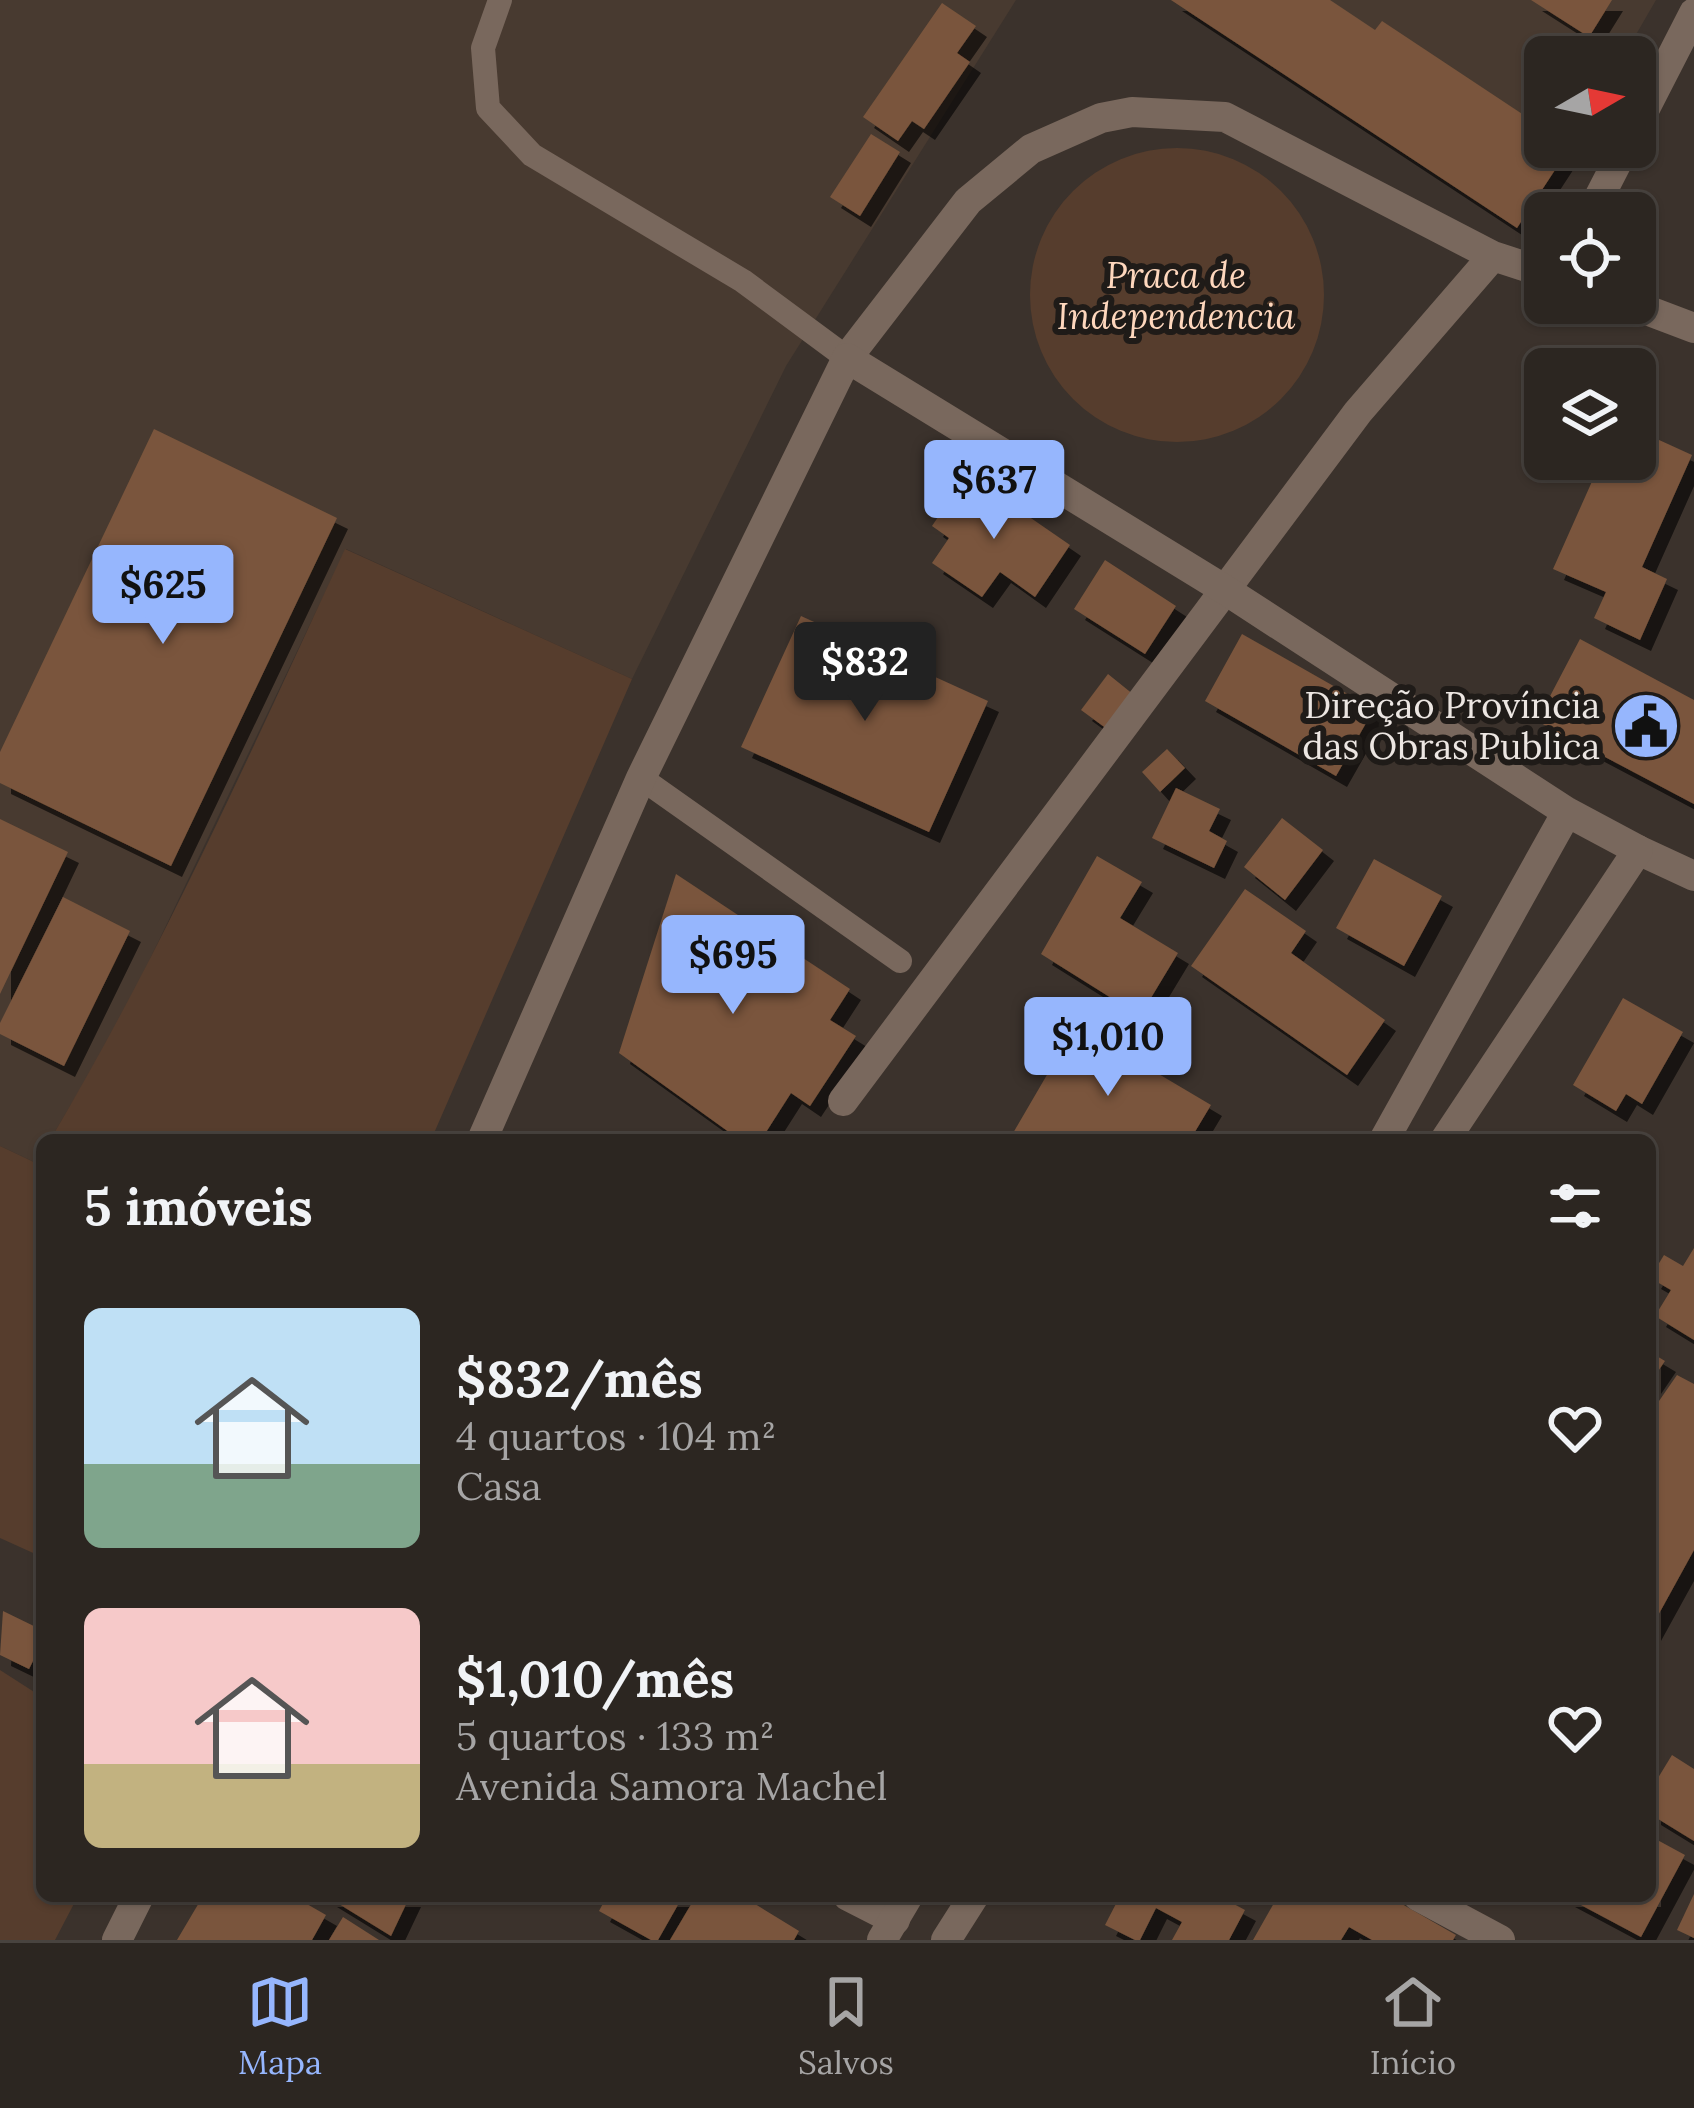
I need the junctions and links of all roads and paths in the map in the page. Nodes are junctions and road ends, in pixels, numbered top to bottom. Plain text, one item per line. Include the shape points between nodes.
1 (500, 0) edge
2 (1694, 13) edge
3 (1656, 87) edge
4 (1493, 256) junction
5 (1524, 266) edge
6 (1656, 314) edge
7 (1694, 328) edge
8 (847, 358) junction
9 (1227, 591) junction
10 (641, 778) junction
11 (1568, 812) junction
12 (1638, 850) junction
13 (1694, 876) edge
14 (901, 961) dead end
15 (843, 1101) dead end
16 (485, 1134) edge
17 (1387, 1134) edge
18 (1449, 1134) edge
19 (136, 1902) edge
20 (860, 1902) edge
21 (970, 1902) edge
22 (1429, 1902) edge
23 (895, 1919) edge
24 (117, 1940) edge
25 (946, 1940) edge
26 (1500, 1940) edge

1 - 8 lane via 483,48 488,108 532,155 742,280
2 - 3 street
4 - 5 street
4 - 8 street via 1226,117 1132,112 1031,149 968,201
4 - 9 street via 1358,412
6 - 7 street
8 - 9 street
8 - 10 street
9 - 11 street
9 - 15 street
10 - 14 lane
10 - 16 street
11 - 12 street
11 - 17 street
12 - 13 street
12 - 18 street
19 - 24 street
20 - 23 street
21 - 25 street
22 - 26 street

